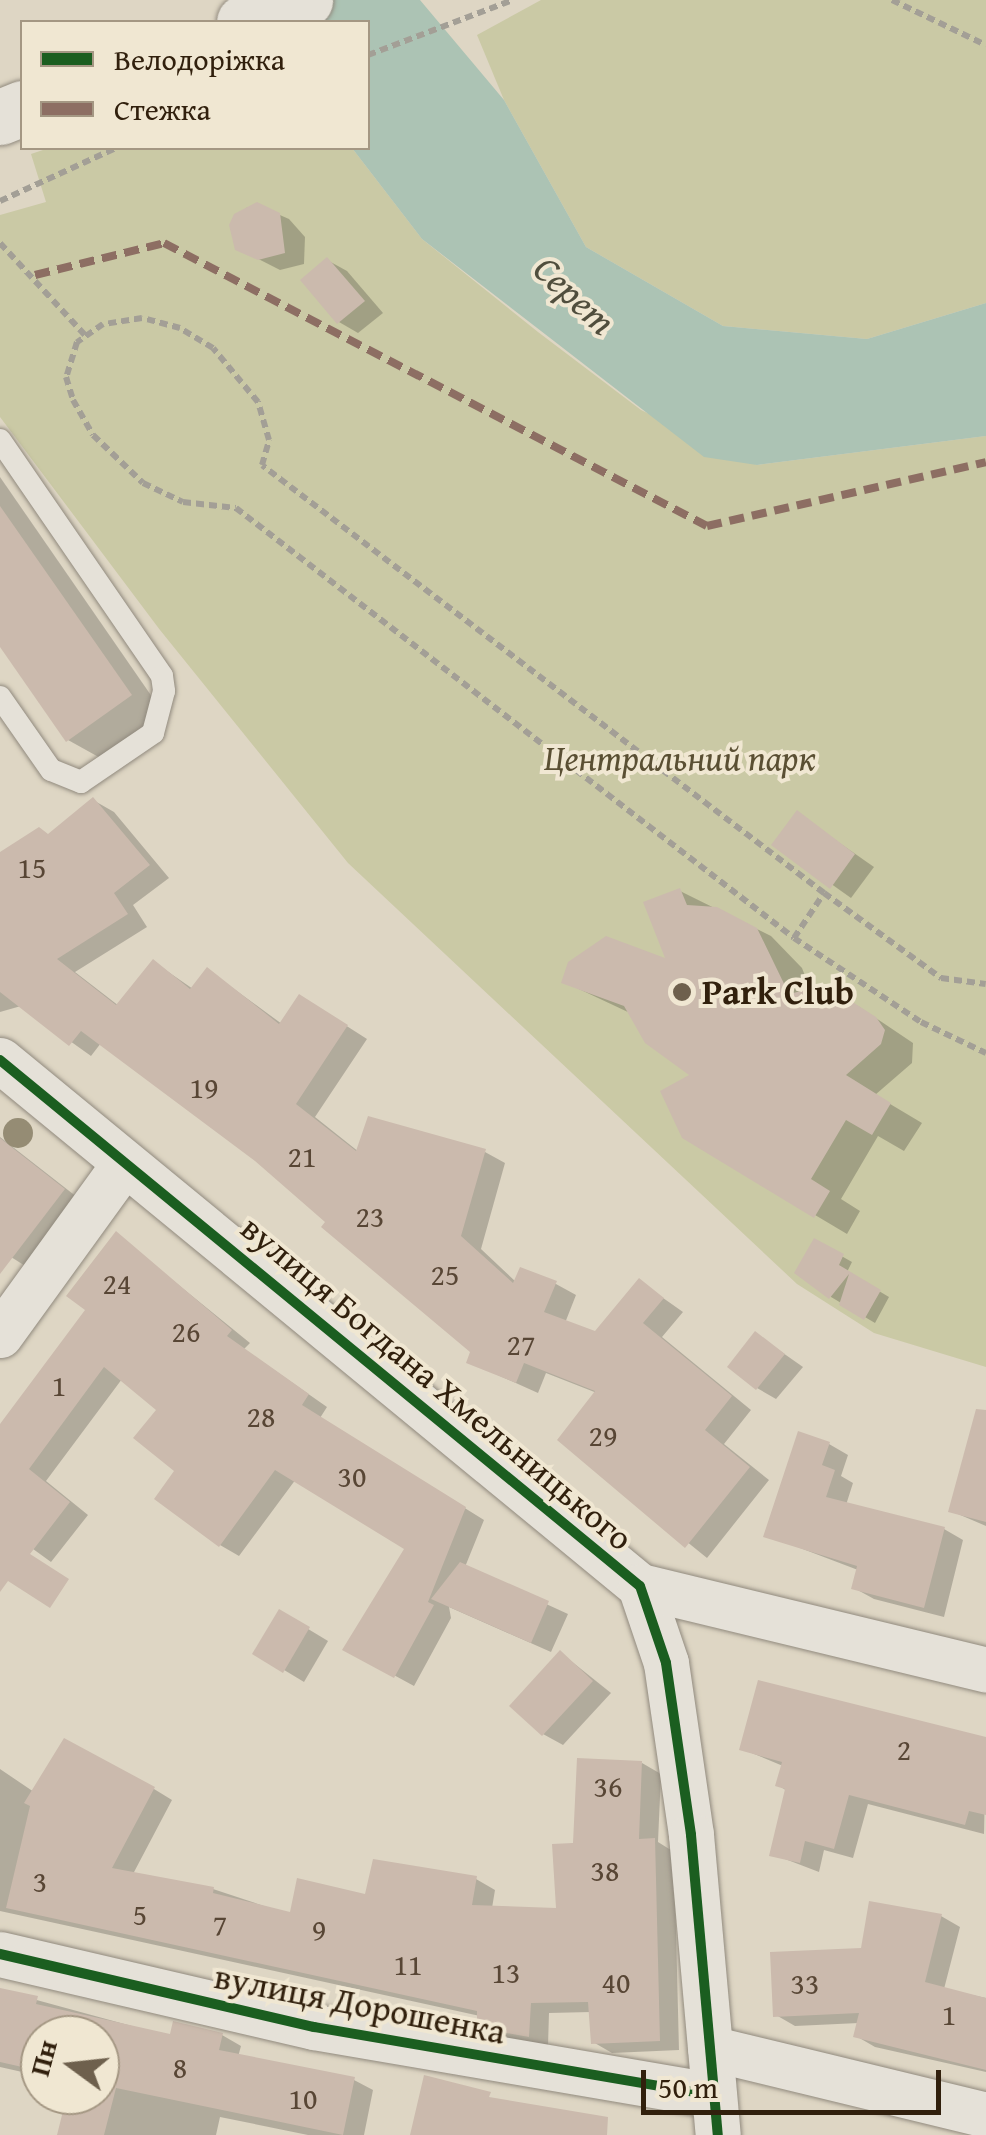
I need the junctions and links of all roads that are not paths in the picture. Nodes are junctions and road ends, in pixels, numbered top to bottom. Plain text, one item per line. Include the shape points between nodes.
1 (305, 0) edge
2 (250, 20) edge
3 (0, 440) edge
4 (0, 697) edge
5 (0, 1060) edge
6 (123, 1165) junction
7 (0, 1336) edge
8 (640, 1586) junction
9 (986, 1670) edge
10 (0, 1954) edge
11 (710, 2048) junction
12 (715, 2115) edge
13 (986, 2115) edge

1 - 2 main road
3 - 4 lane via 162,676 164,691 153,733 80,782 51,770
5 - 6 street, вулиця Богдана Хмельницького
6 - 7 street
6 - 8 street, вулиця Богдана Хмельницького
8 - 9 street
8 - 11 street, вулиця Богдана Хмельницького via 666,1664 691,1835
10 - 12 street, вулиця Дорошенка
11 - 12 street, вулиця Богдана Хмельницького
11 - 13 street

